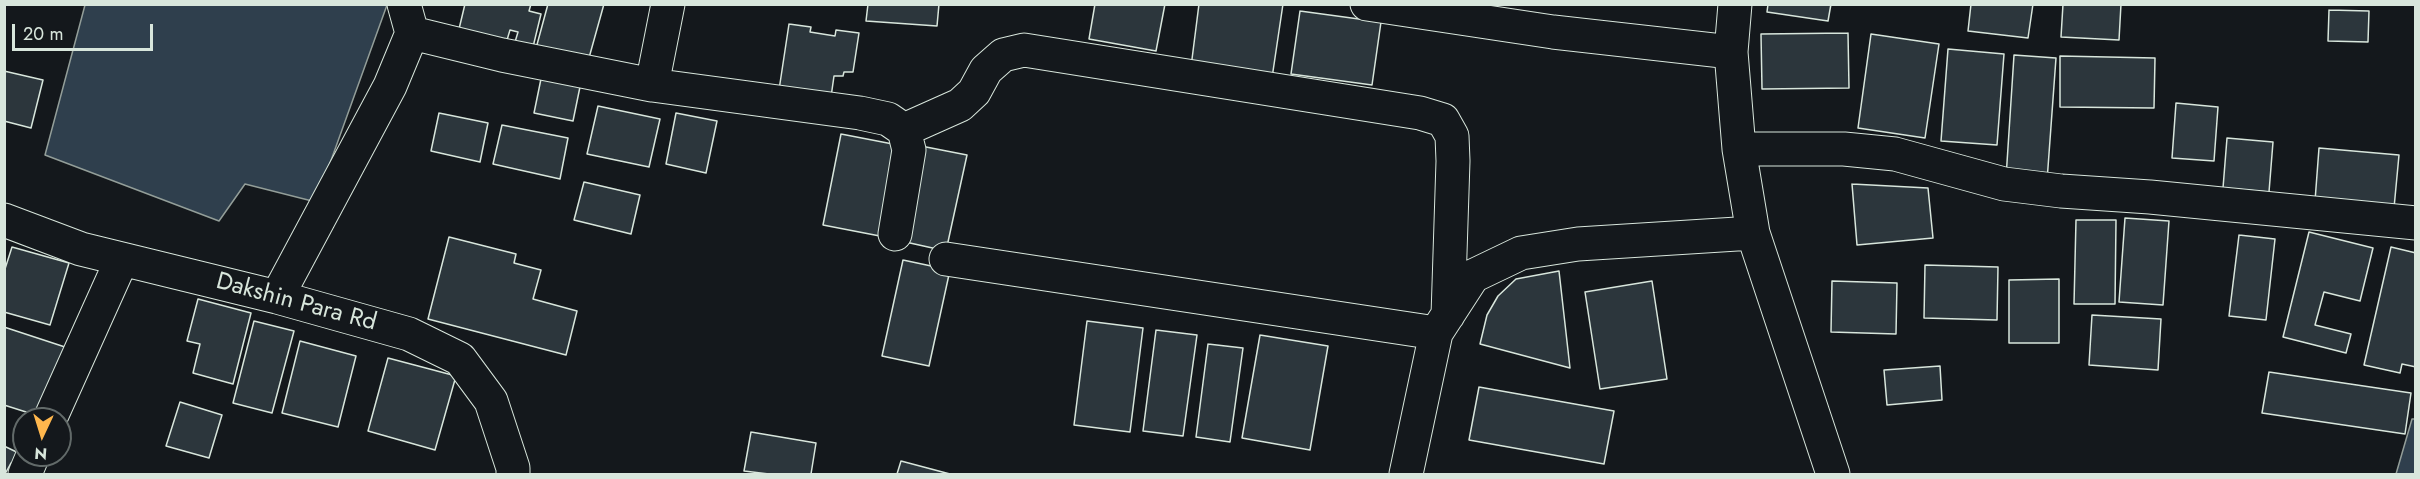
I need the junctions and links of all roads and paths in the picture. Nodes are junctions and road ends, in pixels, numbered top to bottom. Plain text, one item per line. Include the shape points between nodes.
1 (669, 4) edge
2 (1367, 4) edge
3 (1735, 4) edge
4 (1400, 7) edge
5 (408, 19) edge
6 (1731, 52) junction
7 (652, 85) junction
8 (904, 130) junction
9 (1739, 149) junction
10 (4, 220) edge
11 (2415, 223) edge
12 (1753, 233) junction
13 (895, 234) dead end
14 (122, 259) junction
15 (945, 259) dead end
16 (277, 297) junction
17 (1442, 324) junction
18 (55, 407) edge
19 (513, 474) edge
20 (1406, 474) edge
21 (1833, 474) edge

1 - 7 street
2 - 4 street
3 - 6 street
4 - 6 street via 1553,32
5 - 7 street via 502,55
5 - 16 street via 380,105
6 - 9 street
7 - 8 street via 860,113 888,119
8 - 13 street via 909,150
8 - 17 street via 960,105 974,92 986,70 1003,55 1024,51 1408,111 1443,120 1452,136 1453,161
9 - 11 street via 1844,149 1895,154 2004,184
9 - 12 street
10 - 14 street, Dakshin Para Rd via 81,249
12 - 17 street via 1578,244 1521,254 1473,276
12 - 21 street
14 - 16 street, Dakshin Para Rd
14 - 18 street
15 - 17 street
16 - 19 street, Dakshin Para Rd via 409,334 460,359 491,401
17 - 20 street

